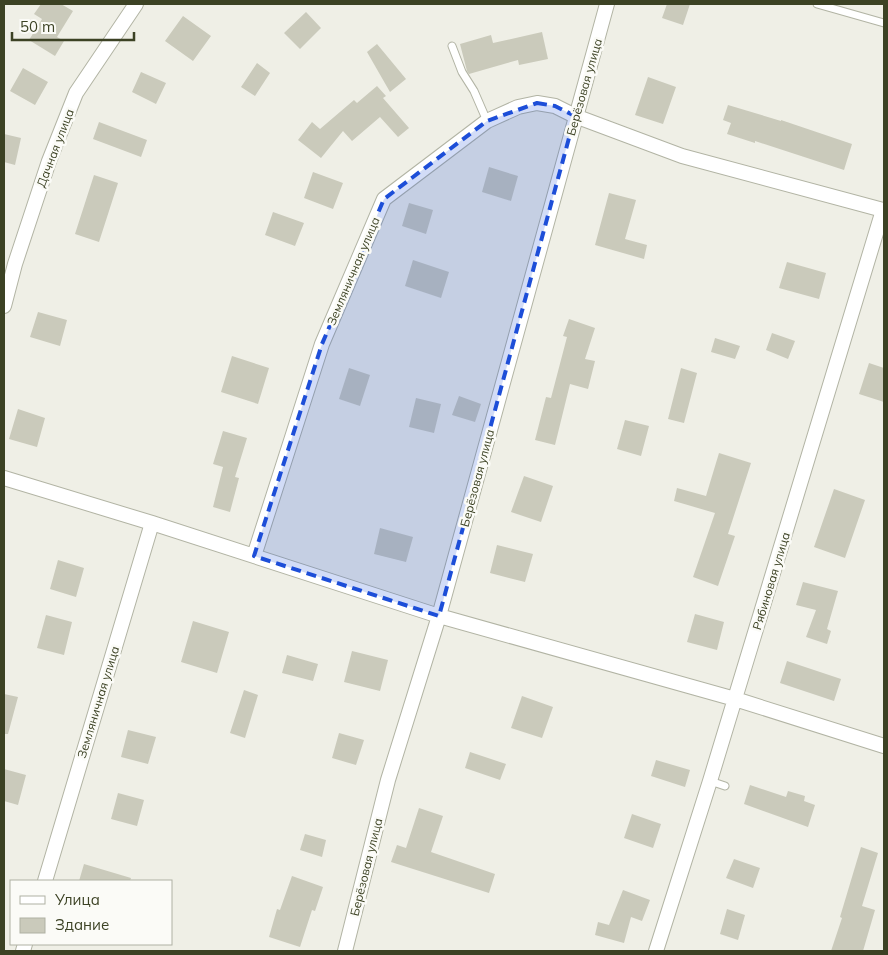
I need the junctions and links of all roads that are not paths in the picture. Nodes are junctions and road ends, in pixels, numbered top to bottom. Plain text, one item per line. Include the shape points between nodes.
1 (136, 4) edge
2 (607, 4) edge
3 (817, 4) edge
4 (884, 23) edge
5 (452, 46) dead end
6 (575, 116) junction
7 (487, 121) junction
8 (883, 210) edge
9 (4, 306) edge
10 (4, 478) edge
11 (152, 523) junction
12 (254, 556) junction
13 (439, 616) junction
14 (735, 699) junction
15 (884, 746) edge
16 (710, 781) junction
17 (725, 786) dead end
18 (45, 880) edge
19 (345, 951) edge
20 (656, 951) edge

1 - 9 street, Дачная улица via 76,93 48,161
2 - 6 street, Берёзовая улица
3 - 4 lane
5 - 7 lane
6 - 7 street, Земляничная улица via 555,106 536,103
6 - 8 street, Земляничная улица via 682,156
6 - 13 street, Берёзовая улица
7 - 12 street, Земляничная улица via 384,199 322,344
8 - 14 street, Рябиновая улица
10 - 11 street
11 - 12 street
11 - 18 street, Земляничная улица
12 - 13 street
13 - 14 street
13 - 19 street, Берёзовая улица via 388,780
14 - 15 street
14 - 16 street, Рябиновая улица
16 - 17 lane
16 - 20 street, Рябиновая улица

